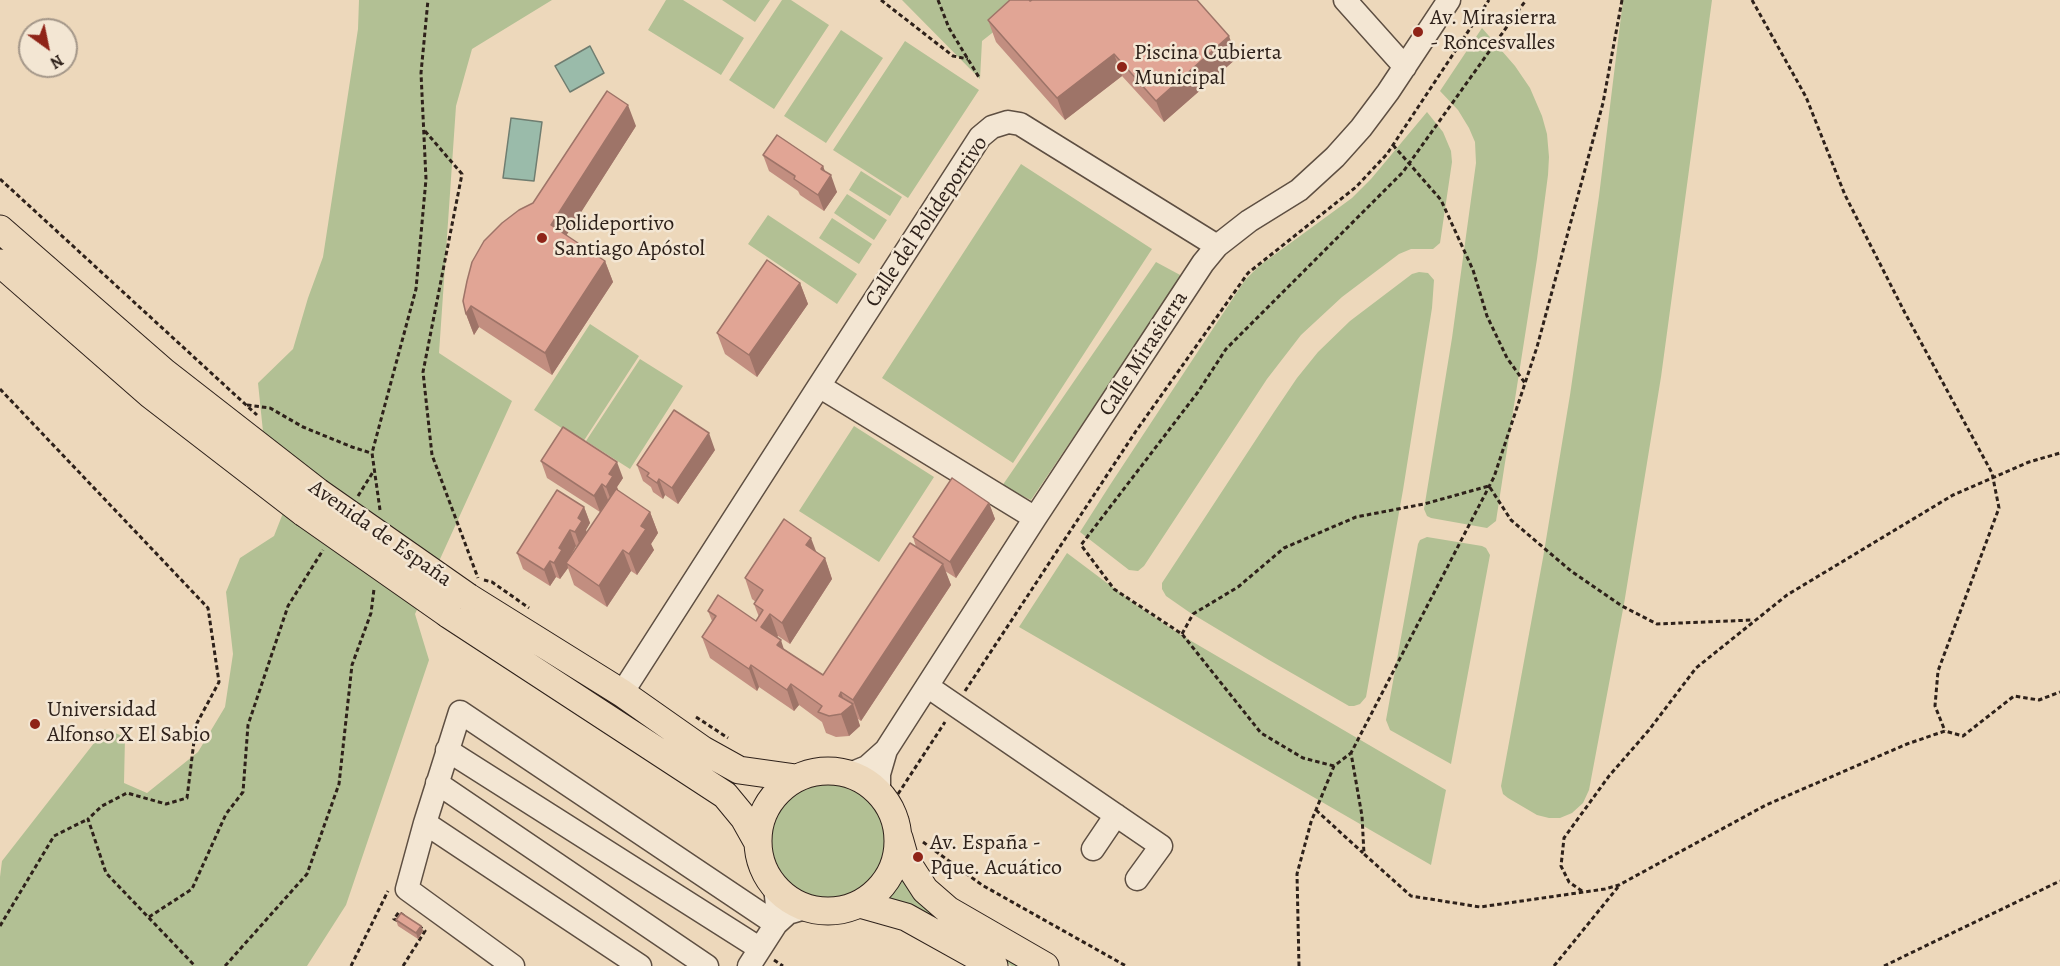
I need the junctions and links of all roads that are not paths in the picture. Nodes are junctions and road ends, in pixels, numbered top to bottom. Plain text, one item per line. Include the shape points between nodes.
1 (1345, 0) edge
2 (1449, 0) edge
3 (1405, 67) junction
4 (0, 229) edge
5 (1217, 246) junction
6 (0, 263) edge
7 (819, 386) junction
8 (311, 503) junction
9 (1035, 518) junction
10 (467, 592) junction
11 (927, 686) junction
12 (622, 693) junction
13 (447, 750) junction
14 (886, 750) junction
15 (847, 767) junction
16 (798, 771) junction
17 (437, 783) junction
18 (889, 792) junction
19 (1116, 815) junction
20 (424, 823) junction
21 (909, 832) junction
22 (758, 843) junction
23 (1093, 849) dead end
24 (1137, 879) dead end
25 (775, 887) junction
26 (860, 904) junction
27 (805, 908) junction
28 (776, 924) junction
29 (754, 957) edge
30 (513, 966) edge
31 (640, 966) edge
32 (707, 966) edge
33 (994, 966) edge
34 (1045, 966) edge

1 - 3 street
2 - 3 street, Calle Mirasierra
3 - 5 street, Calle Mirasierra via 1335,157 1299,190
4 - 8 main road, Avenida de España
5 - 7 street, Calle del Polideportivo via 1020,124 1008,122 980,137
5 - 9 street, Calle Mirasierra
6 - 8 main road, Avenida de España via 151,395
7 - 9 street
7 - 12 street, Calle del Polideportivo
8 - 10 main road, Avenida de España, bridge
9 - 11 street, Calle Mirasierra
10 - 12 main road, Avenida de España
10 - 22 main road, Avenida de España via 725,795
11 - 14 street, Calle Mirasierra
11 - 19 street
12 - 16 main road, Avenida de España via 703,750 739,770
13 - 17 street
13 - 28 street via 460,712
13 - 29 street
14 - 15 street, Calle Mirasierra via 867,766
14 - 18 street, Calle Mirasierra via 879,774
15 - 16 main road
15 - 18 main road
16 - 22 main road via 766,809
17 - 20 street
17 - 32 street
18 - 21 main road via 893,813
19 - 23 street
19 - 24 street via 1161,846
20 - 30 street via 407,889
20 - 31 street
21 - 26 main road via 889,877 877,893
21 - 34 main road via 905,859 925,890 948,910
22 - 25 main road via 760,859
25 - 27 main road
25 - 28 street
26 - 27 main road via 837,911
26 - 33 main road via 906,917
27 - 28 street via 788,913
28 - 29 street

